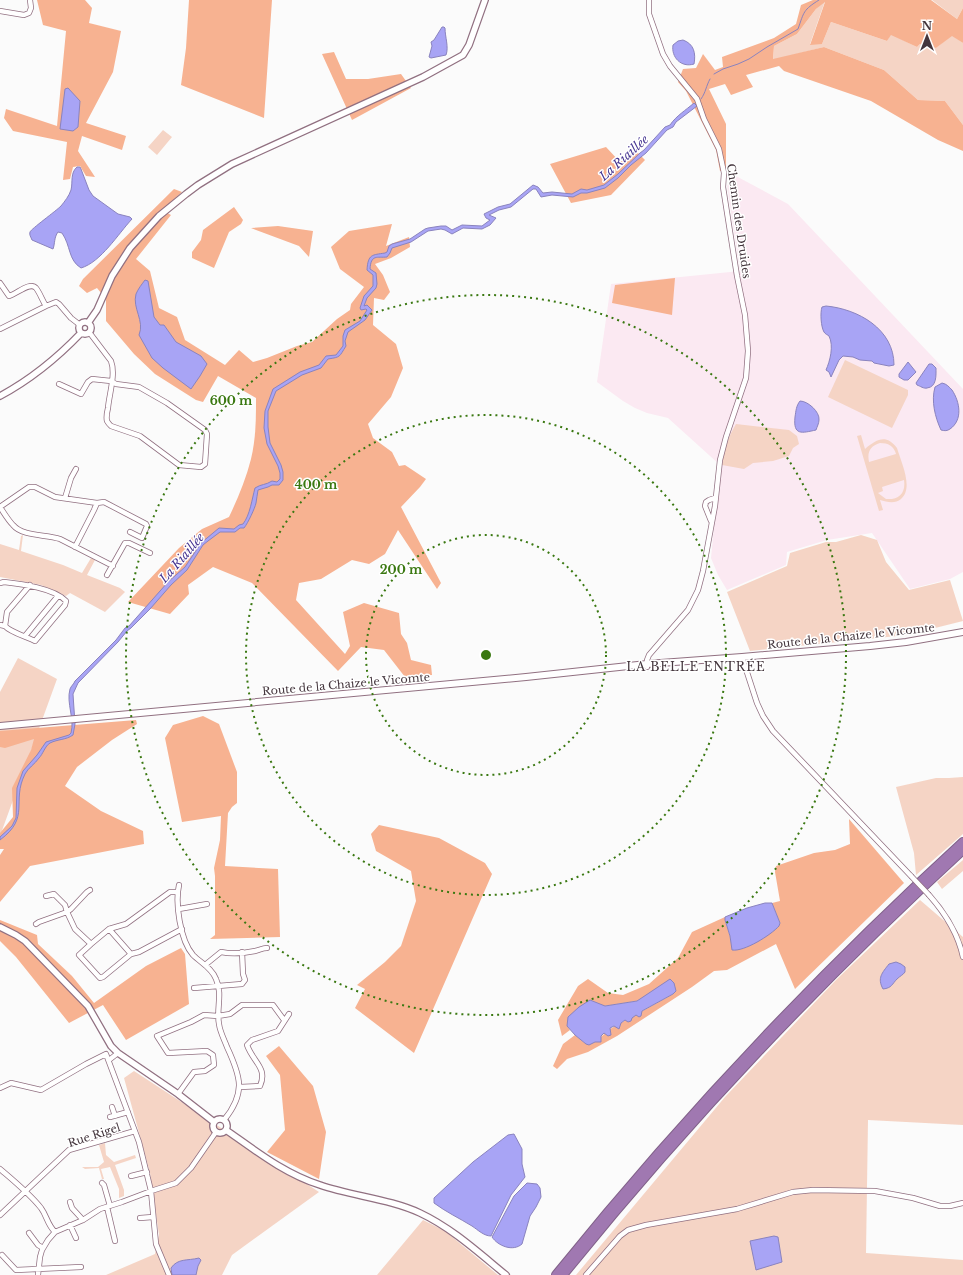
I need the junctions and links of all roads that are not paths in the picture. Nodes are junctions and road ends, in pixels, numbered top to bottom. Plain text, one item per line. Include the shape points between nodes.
1 (30, 0) edge
2 (485, 0) edge
3 (649, 0) edge
4 (0, 11) edge
5 (0, 282) edge
6 (46, 306) junction
7 (88, 323) junction
8 (80, 325) junction
9 (0, 329) edge
10 (89, 332) junction
11 (81, 333) junction
12 (111, 381) junction
13 (59, 384) dead end
14 (0, 396) edge
15 (76, 469) dead end
16 (65, 498) junction
17 (715, 498) junction
18 (96, 503) junction
19 (0, 507) edge
20 (712, 522) junction
21 (130, 532) dead end
22 (75, 547) junction
23 (150, 553) dead end
24 (113, 566) junction
25 (107, 575) dead end
26 (0, 582) edge
27 (30, 586) junction
28 (58, 596) junction
29 (2, 625) edge
30 (963, 632) edge
31 (25, 636) junction
32 (742, 657) junction
33 (647, 666) junction
34 (0, 726) edge
35 (963, 842) edge
36 (963, 850) edge
37 (180, 884) dead end
38 (90, 890) dead end
39 (178, 892) junction
40 (46, 896) dead end
41 (207, 904) dead end
42 (179, 909) junction
43 (67, 912) junction
44 (36, 924) dead end
45 (0, 927) edge
46 (109, 929) junction
47 (182, 929) junction
48 (90, 944) junction
49 (267, 948) dead end
50 (242, 952) junction
51 (130, 954) junction
52 (963, 957) edge
53 (205, 964) junction
54 (219, 986) junction
55 (194, 988) dead end
56 (289, 1014) dead end
57 (218, 1016) junction
58 (284, 1020) junction
59 (118, 1053) junction
60 (108, 1060) junction
61 (240, 1087) junction
62 (0, 1088) edge
63 (178, 1094) junction
64 (112, 1106) dead end
65 (128, 1112) junction
66 (224, 1120) junction
67 (214, 1122) junction
68 (226, 1130) junction
69 (135, 1131) junction
70 (216, 1132) junction
71 (0, 1169) edge
72 (147, 1172) junction
73 (131, 1176) dead end
74 (102, 1183) dead end
75 (25, 1191) junction
76 (151, 1191) junction
77 (70, 1202) dead end
78 (963, 1203) edge
79 (108, 1206) junction
80 (0, 1215) edge
81 (153, 1217) junction
82 (140, 1218) dead end
83 (83, 1220) junction
84 (70, 1225) junction
85 (56, 1232) junction
86 (29, 1233) dead end
87 (76, 1238) dead end
88 (115, 1241) dead end
89 (43, 1248) junction
90 (2, 1255) dead end
91 (81, 1267) dead end
92 (38, 1272) edge
93 (169, 1275) edge
94 (506, 1275) edge
95 (556, 1275) edge
96 (563, 1275) edge
97 (586, 1275) edge

1 - 4 street via 30,13 24,15
2 - 7 street via 469,45 462,55 423,77 232,164 186,194 160,216 130,248 112,276 97,310
3 - 17 street, Chemin des Druides via 649,14 663,54 697,99 720,149 737,276 745,315 748,351 746,378 720,460
5 - 6 street via 9,296 32,286
6 - 8 street via 56,302
6 - 9 street
7 - 8 street via 83,322
7 - 10 street via 91,326
8 - 11 street
10 - 11 street
10 - 12 street via 111,361
11 - 14 street via 56,356
12 - 12 street via 107,419 111,426 140,436 179,465 204,466 206,434 203,428 144,389
12 - 13 street via 92,379 81,394
15 - 16 street
16 - 18 street
16 - 19 street via 29,487
17 - 20 street, Chemin des Druides
17 - 20 street via 706,502 705,506
18 - 21 street via 104,502 147,526 142,538
18 - 22 street
19 - 22 street via 13,526 23,533 54,537
20 - 33 street, Chemin des Druides via 698,590 681,620 651,652
22 - 24 street
23 - 24 street via 125,543
24 - 25 street
26 - 27 street
27 - 28 street
27 - 29 street via 7,612
28 - 31 street
28 - 31 street via 65,599 66,603 35,641
29 - 31 street
30 - 32 main road, Route de la Chaize le Vicomte via 888,644
32 - 33 main road, Route de la Chaize le Vicomte
32 - 52 street, bridge via 757,703 773,731 929,895 952,926
33 - 34 main road, Route de la Chaize le Vicomte
35 - 95 highway via 858,942 750,1052 661,1149
36 - 96 highway via 856,952 759,1051 671,1148
37 - 39 street
38 - 43 street
39 - 42 street
39 - 46 street via 170,892 126,924
40 - 43 street via 54,894 65,905
41 - 42 street
42 - 47 street
43 - 44 street
43 - 48 street via 76,929
45 - 59 street via 25,941 88,1006 111,1046
46 - 48 street
46 - 51 street
47 - 51 street via 139,952
47 - 53 street via 189,949
48 - 51 street via 79,955 100,978
49 - 50 street
50 - 53 street via 222,952
50 - 54 street via 245,980 242,984
53 - 54 street via 212,970
54 - 55 street
54 - 57 street
56 - 58 street
57 - 58 street via 230,1014 242,1006 273,1005
57 - 61 street via 221,1034 237,1070
57 - 63 street via 204,1015 157,1036 168,1053 207,1051 213,1055 214,1065 205,1071 194,1072
58 - 61 street via 278,1031 252,1040 247,1045 262,1070 262,1080 260,1086
59 - 60 street
59 - 63 street
60 - 62 street via 106,1054 41,1090 10,1083
60 - 65 street
61 - 66 street via 234,1106
63 - 67 street
64 - 65 street via 112,1116
65 - 69 street
66 - 67 street
66 - 68 street
67 - 70 street via 213,1128
68 - 70 street
68 - 94 street via 264,1157 302,1179 428,1217 455,1234
69 - 72 street
69 - 75 street, Rue Rigel via 69,1150
70 - 76 street via 182,1178
71 - 75 street
72 - 73 street
72 - 76 street
74 - 79 street
75 - 80 street, Rue Rigel
75 - 85 street via 40,1207
76 - 79 street
76 - 81 street
77 - 83 street
78 - 97 street via 940,1206 883,1191 813,1190 784,1194 737,1209 628,1230
79 - 83 street
79 - 88 street
81 - 82 street
81 - 93 street via 156,1244
83 - 84 street
84 - 85 street
84 - 87 street
85 - 89 street
86 - 89 street
89 - 92 street
90 - 92 street via 16,1270
91 - 92 street

